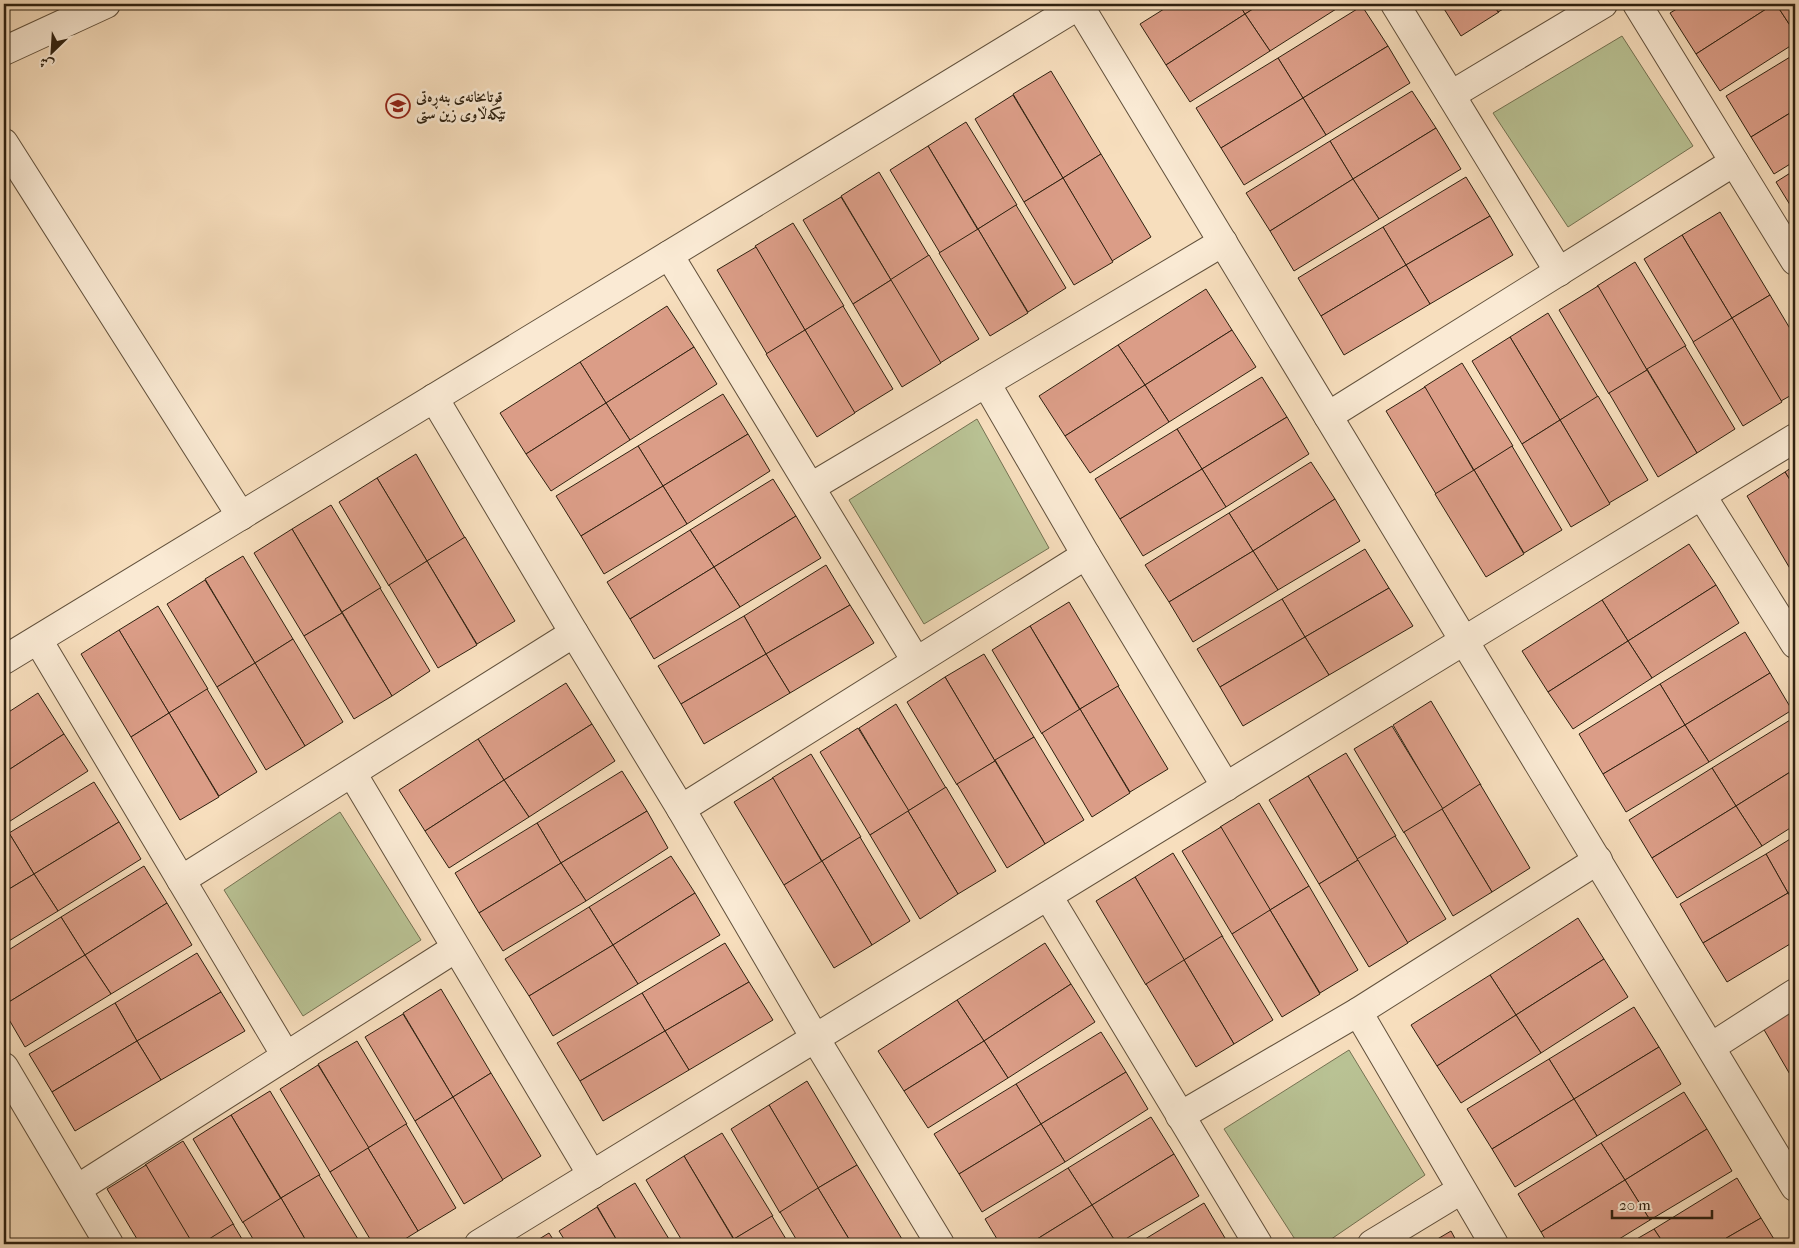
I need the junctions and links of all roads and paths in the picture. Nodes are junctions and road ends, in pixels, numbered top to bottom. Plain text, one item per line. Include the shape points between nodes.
1 (106, 4) edge
2 (1080, 4) edge
3 (1395, 4) edge
4 (1604, 4) edge
5 (1637, 4) edge
6 (4, 51) edge
7 (1451, 95) junction
8 (4, 143) edge
9 (1734, 162) junction
10 (1223, 242) junction
11 (669, 255) junction
12 (1795, 261) edge
13 (1560, 272) junction
14 (986, 383) junction
15 (434, 398) junction
16 (1328, 416) junction
17 (1795, 438) edge
18 (810, 487) junction
19 (1702, 496) junction
20 (241, 516) junction
21 (1086, 555) junction
22 (574, 634) junction
23 (38, 640) junction
24 (1464, 641) junction
25 (1795, 644) edge
26 (4, 660) edge
27 (916, 662) junction
28 (352, 773) junction
29 (1226, 787) junction
30 (681, 808) junction
31 (1598, 860) junction
32 (181, 880) junction
33 (1048, 896) junction
34 (456, 948) junction
35 (1795, 993) edge
36 (1358, 1012) junction
37 (815, 1038) junction
38 (1711, 1047) junction
39 (286, 1056) junction
40 (4, 1067) edge
41 (1180, 1116) junction
42 (592, 1175) junction
43 (1795, 1187) edge
44 (77, 1189) junction
45 (1461, 1190) junction
46 (109, 1244) edge
47 (479, 1244) edge
48 (940, 1244) edge
49 (1258, 1244) edge
50 (1372, 1244) edge
51 (1494, 1244) edge

1 - 6 street
2 - 10 street
2 - 11 street
3 - 7 street
4 - 7 street
5 - 9 street
7 - 13 street
8 - 20 street
9 - 12 street
9 - 13 street
10 - 14 street
10 - 16 street
11 - 15 street
11 - 18 street
13 - 16 street
14 - 18 street
14 - 21 street
15 - 20 street
15 - 22 street
16 - 24 street
17 - 19 street
18 - 27 street
19 - 24 street
19 - 25 street
20 - 23 street
21 - 27 street
21 - 29 street
22 - 28 street
22 - 30 street
23 - 26 street
23 - 32 street
24 - 29 street
24 - 31 street
27 - 30 street
28 - 32 street
28 - 34 street
29 - 33 street
30 - 37 street
31 - 36 street
31 - 38 street
32 - 39 street
33 - 37 street
33 - 41 street
34 - 39 street
34 - 42 street
35 - 38 street
36 - 41 street
36 - 45 street
37 - 42 street
37 - 48 street
38 - 43 street
39 - 44 street
40 - 44 street
41 - 49 street
42 - 47 street
44 - 46 street
45 - 50 street
45 - 51 street

